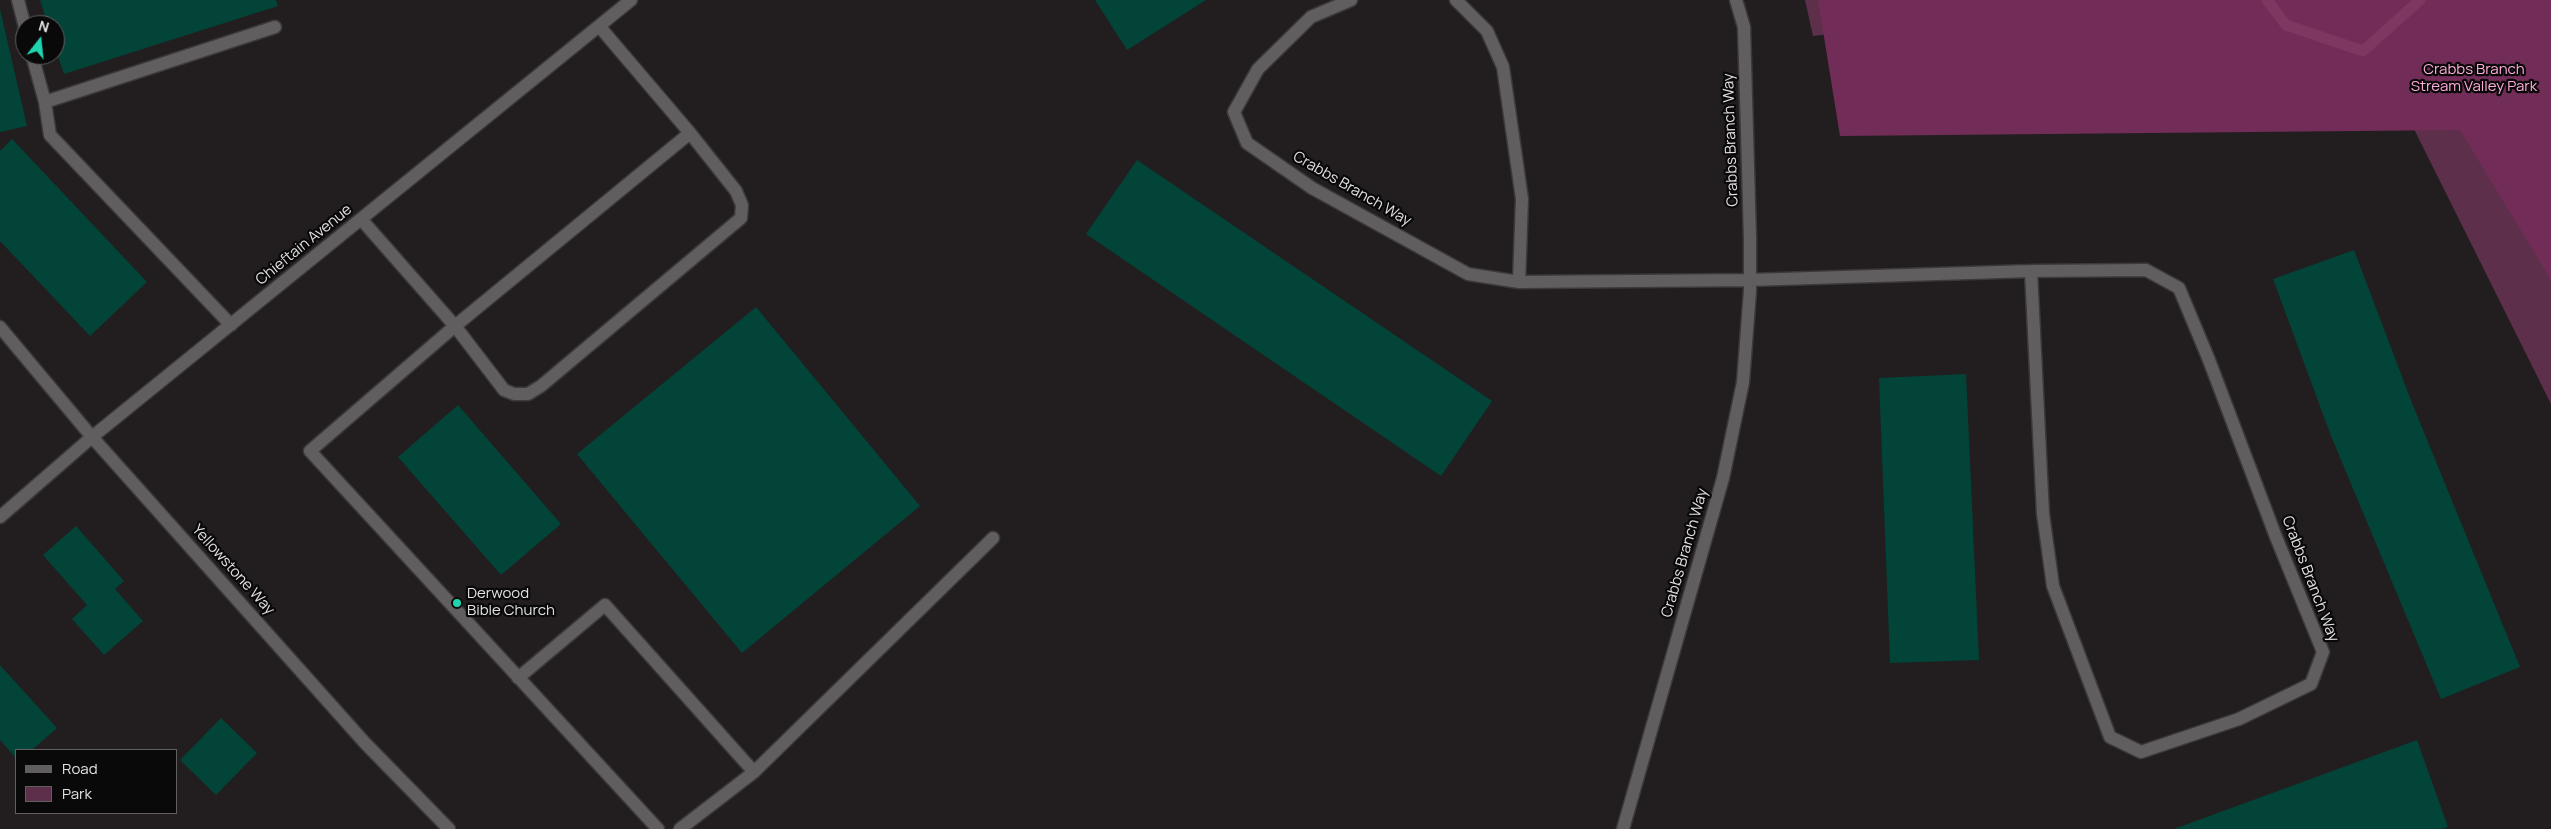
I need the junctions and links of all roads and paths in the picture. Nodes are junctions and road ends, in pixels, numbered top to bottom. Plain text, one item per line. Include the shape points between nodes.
1 (18, 0) edge
2 (630, 0) edge
3 (1351, 0) edge
4 (1456, 0) edge
5 (1736, 0) edge
6 (22, 15) edge
7 (599, 26) junction
8 (275, 27) dead end
9 (35, 65) edge
10 (45, 102) junction
11 (690, 133) junction
12 (361, 219) junction
13 (2031, 271) junction
14 (1750, 280) junction
15 (1519, 282) junction
16 (231, 325) junction
17 (455, 326) junction
18 (0, 327) edge
19 (92, 437) junction
20 (0, 517) edge
21 (993, 538) dead end
22 (518, 678) junction
23 (754, 772) junction
24 (449, 829) edge
25 (658, 829) edge
26 (680, 829) edge
27 (1623, 829) edge

1 - 6 street
2 - 7 street, Chieftain Avenue
3 - 15 street, Crabbs Branch Way via 1311,17 1258,69 1234,112 1247,143 1312,188 1468,274
4 - 15 street via 1487,31 1503,68 1522,199
5 - 14 street, Crabbs Branch Way via 1744,27
7 - 11 street
7 - 12 street, Chieftain Avenue
8 - 10 street
9 - 10 street
10 - 16 street via 50,135
11 - 17 street
11 - 17 street via 736,191 742,205 741,218 541,386 528,394 504,390
12 - 16 street, Chieftain Avenue
12 - 17 street
13 - 13 street, Crabbs Branch Way via 2146,270 2179,288 2323,652 2311,684 2239,719 2141,752 2110,737 2053,586 2043,514
13 - 14 street, Crabbs Branch Way
14 - 15 street, Crabbs Branch Way
14 - 27 street, Crabbs Branch Way via 1743,382 1723,478
16 - 19 street, Chieftain Avenue
17 - 22 street via 310,451
18 - 19 street, Yellowstone Way
19 - 20 street, Chieftain Avenue
19 - 24 street, Yellowstone Way via 359,735
21 - 23 street
22 - 23 street via 605,605
22 - 25 street
23 - 26 street

